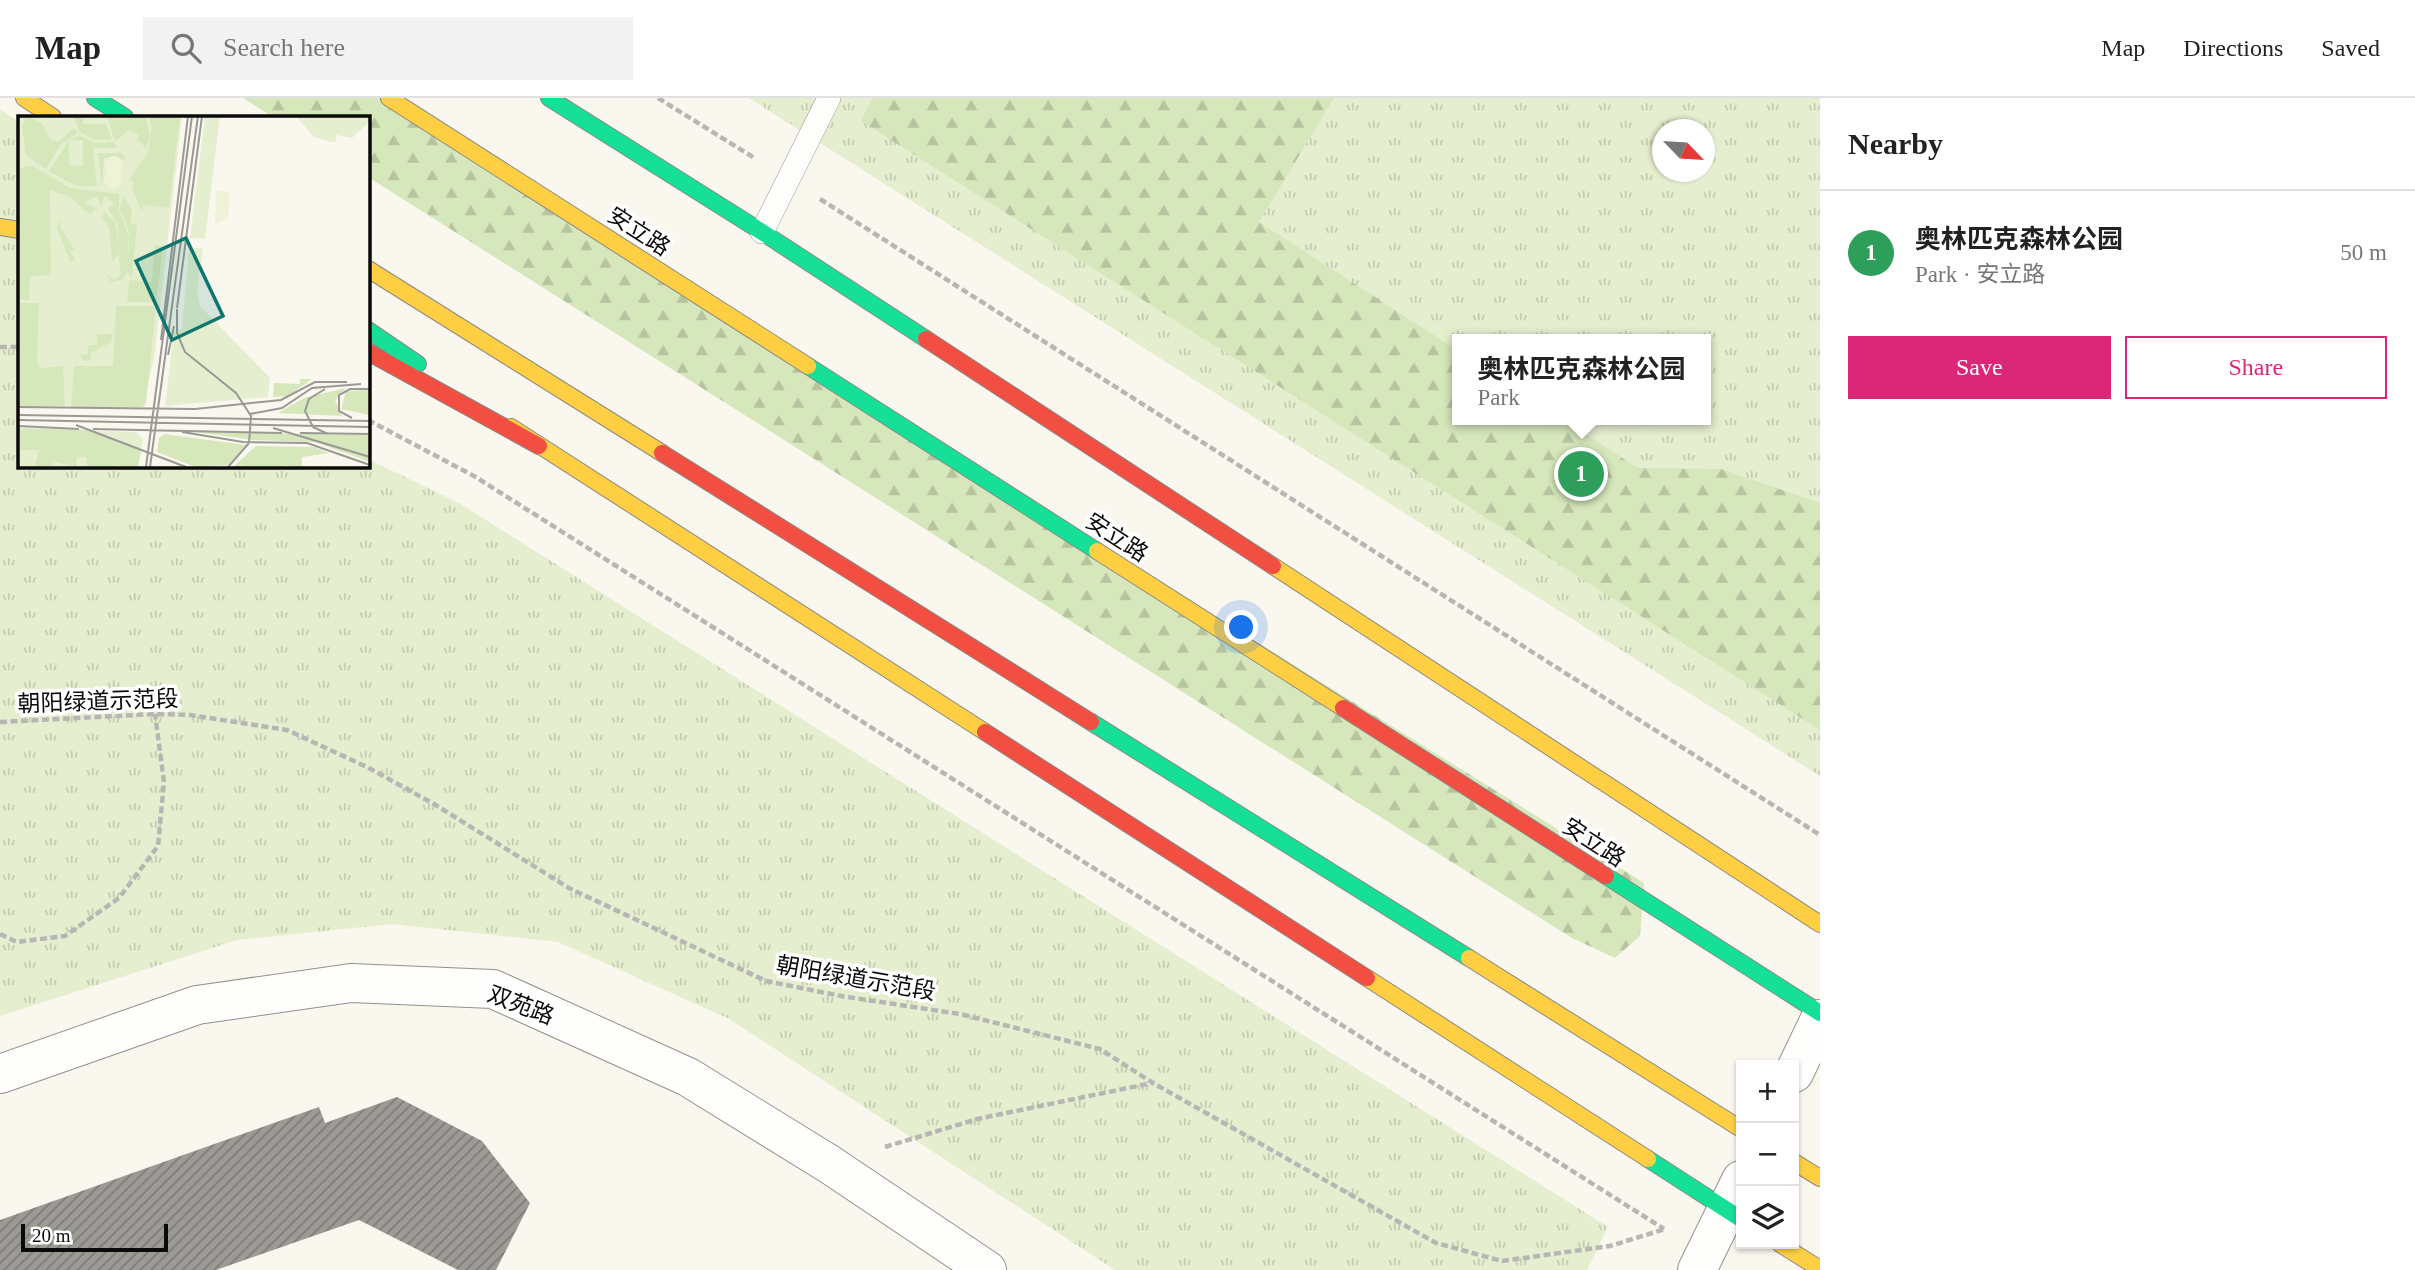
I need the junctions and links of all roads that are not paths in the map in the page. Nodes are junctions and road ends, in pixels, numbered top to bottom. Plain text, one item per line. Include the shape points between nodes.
1 (24, 98) edge
2 (95, 98) edge
3 (389, 98) edge
4 (549, 98) edge
5 (828, 98) edge
6 (51, 116) edge
7 (123, 116) edge
8 (0, 227) edge
9 (18, 230) edge
10 (762, 232) junction
11 (369, 270) edge
12 (369, 331) edge
13 (369, 353) edge
14 (539, 446) junction
15 (1820, 924) edge
16 (1820, 1013) edge
17 (1820, 1019) edge
18 (1799, 1063) edge
19 (0, 1074) edge
20 (1736, 1126) edge
21 (1799, 1165) edge
22 (1820, 1178) edge
23 (1736, 1203) edge
24 (1788, 1249) edge
25 (1700, 1262) edge
26 (1820, 1269) edge
27 (987, 1270) edge

1 - 6 main road
2 - 7 main road
3 - 16 main road, 安立路
4 - 10 main road
5 - 10 lane
8 - 9 main road
10 - 15 main road
11 - 20 main road
12 - 14 main road
13 - 14 main road
14 - 23 main road
17 - 18 street
19 - 27 street, 双苑路 via 197,1004 351,982 493,989 688,1077
21 - 22 main road
23 - 25 street
24 - 26 main road

